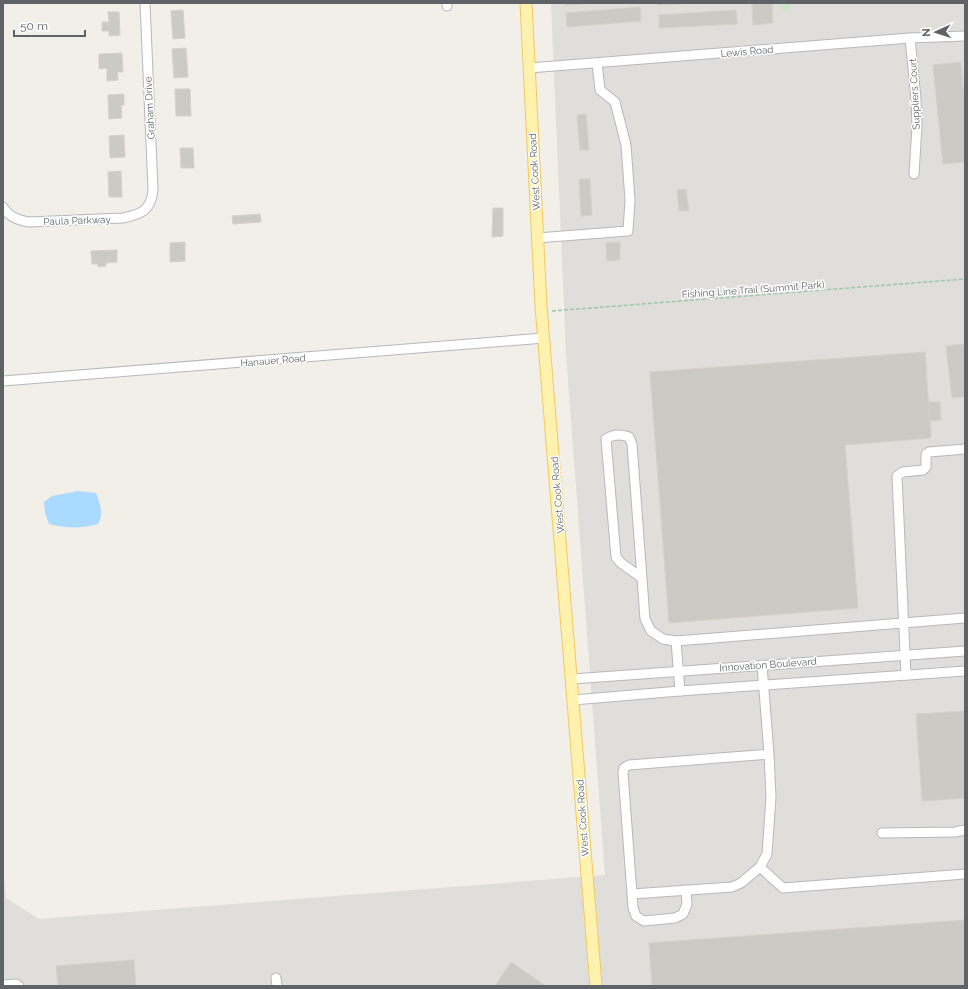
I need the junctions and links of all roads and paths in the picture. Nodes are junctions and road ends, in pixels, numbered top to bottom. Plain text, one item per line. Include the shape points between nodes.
1 (145, 3) edge
2 (526, 3) edge
3 (965, 36) edge
4 (910, 38) junction
5 (597, 63) junction
6 (529, 68) junction
7 (914, 174) dead end
8 (146, 210) joint
9 (5, 211) edge
10 (537, 238) junction
11 (965, 279) edge
12 (541, 312) junction
13 (544, 338) junction
14 (3, 381) edge
15 (965, 449) edge
16 (642, 578) junction
17 (965, 618) edge
18 (904, 623) junction
19 (676, 641) junction
20 (965, 650) edge
21 (906, 654) junction
22 (762, 665) junction
23 (679, 670) junction
24 (965, 671) edge
25 (906, 675) junction
26 (572, 679) junction
27 (764, 684) junction
28 (680, 691) junction
29 (574, 700) junction
30 (769, 754) junction
31 (965, 830) edge
32 (882, 833) dead end
33 (760, 867) junction
34 (965, 874) edge
35 (686, 890) junction
36 (632, 894) junction
37 (3, 985) edge
38 (19, 986) edge
39 (596, 986) edge

1 - 8 street, Graham Drive via 153,190 152,201
2 - 6 main road, West Cook Road
3 - 4 street, Lewis Road
4 - 5 street, Lewis Road
4 - 7 street, Suppliers Court via 918,126
5 - 6 street, Lewis Road
5 - 10 street via 600,90 616,102 626,145 630,200 628,231
6 - 10 main road, West Cook Road
8 - 9 street, Paula Parkway via 124,218 29,222
10 - 12 main road, West Cook Road
11 - 12 path, Fishing Line Trail (Summit Park)
12 - 13 main road, West Cook Road
13 - 14 street, Hanauer Road
13 - 26 main road, West Cook Road
15 - 18 street via 929,452 926,454 926,467 923,470 903,472 897,476
16 - 16 street via 632,444 629,437 611,436 606,439 616,557
16 - 19 street via 645,619 651,631 663,639
17 - 18 street
18 - 19 street
18 - 21 street
19 - 23 street
20 - 21 street, Innovation Boulevard
21 - 22 street, Innovation Boulevard
21 - 25 street
22 - 23 street, Innovation Boulevard
22 - 27 street
23 - 26 street, Innovation Boulevard
23 - 28 street
24 - 25 street, Innovation Boulevard
25 - 27 street, Innovation Boulevard
26 - 29 main road, West Cook Road
27 - 28 street, Innovation Boulevard
27 - 30 street
28 - 29 street, Innovation Boulevard
29 - 39 main road, West Cook Road
30 - 33 street via 771,798 767,854
30 - 36 street via 629,765 624,768
31 - 32 street
33 - 34 street via 783,888
33 - 35 street via 732,887
35 - 36 street
35 - 36 street via 687,904 683,914 675,918 644,921 636,916
37 - 38 street

